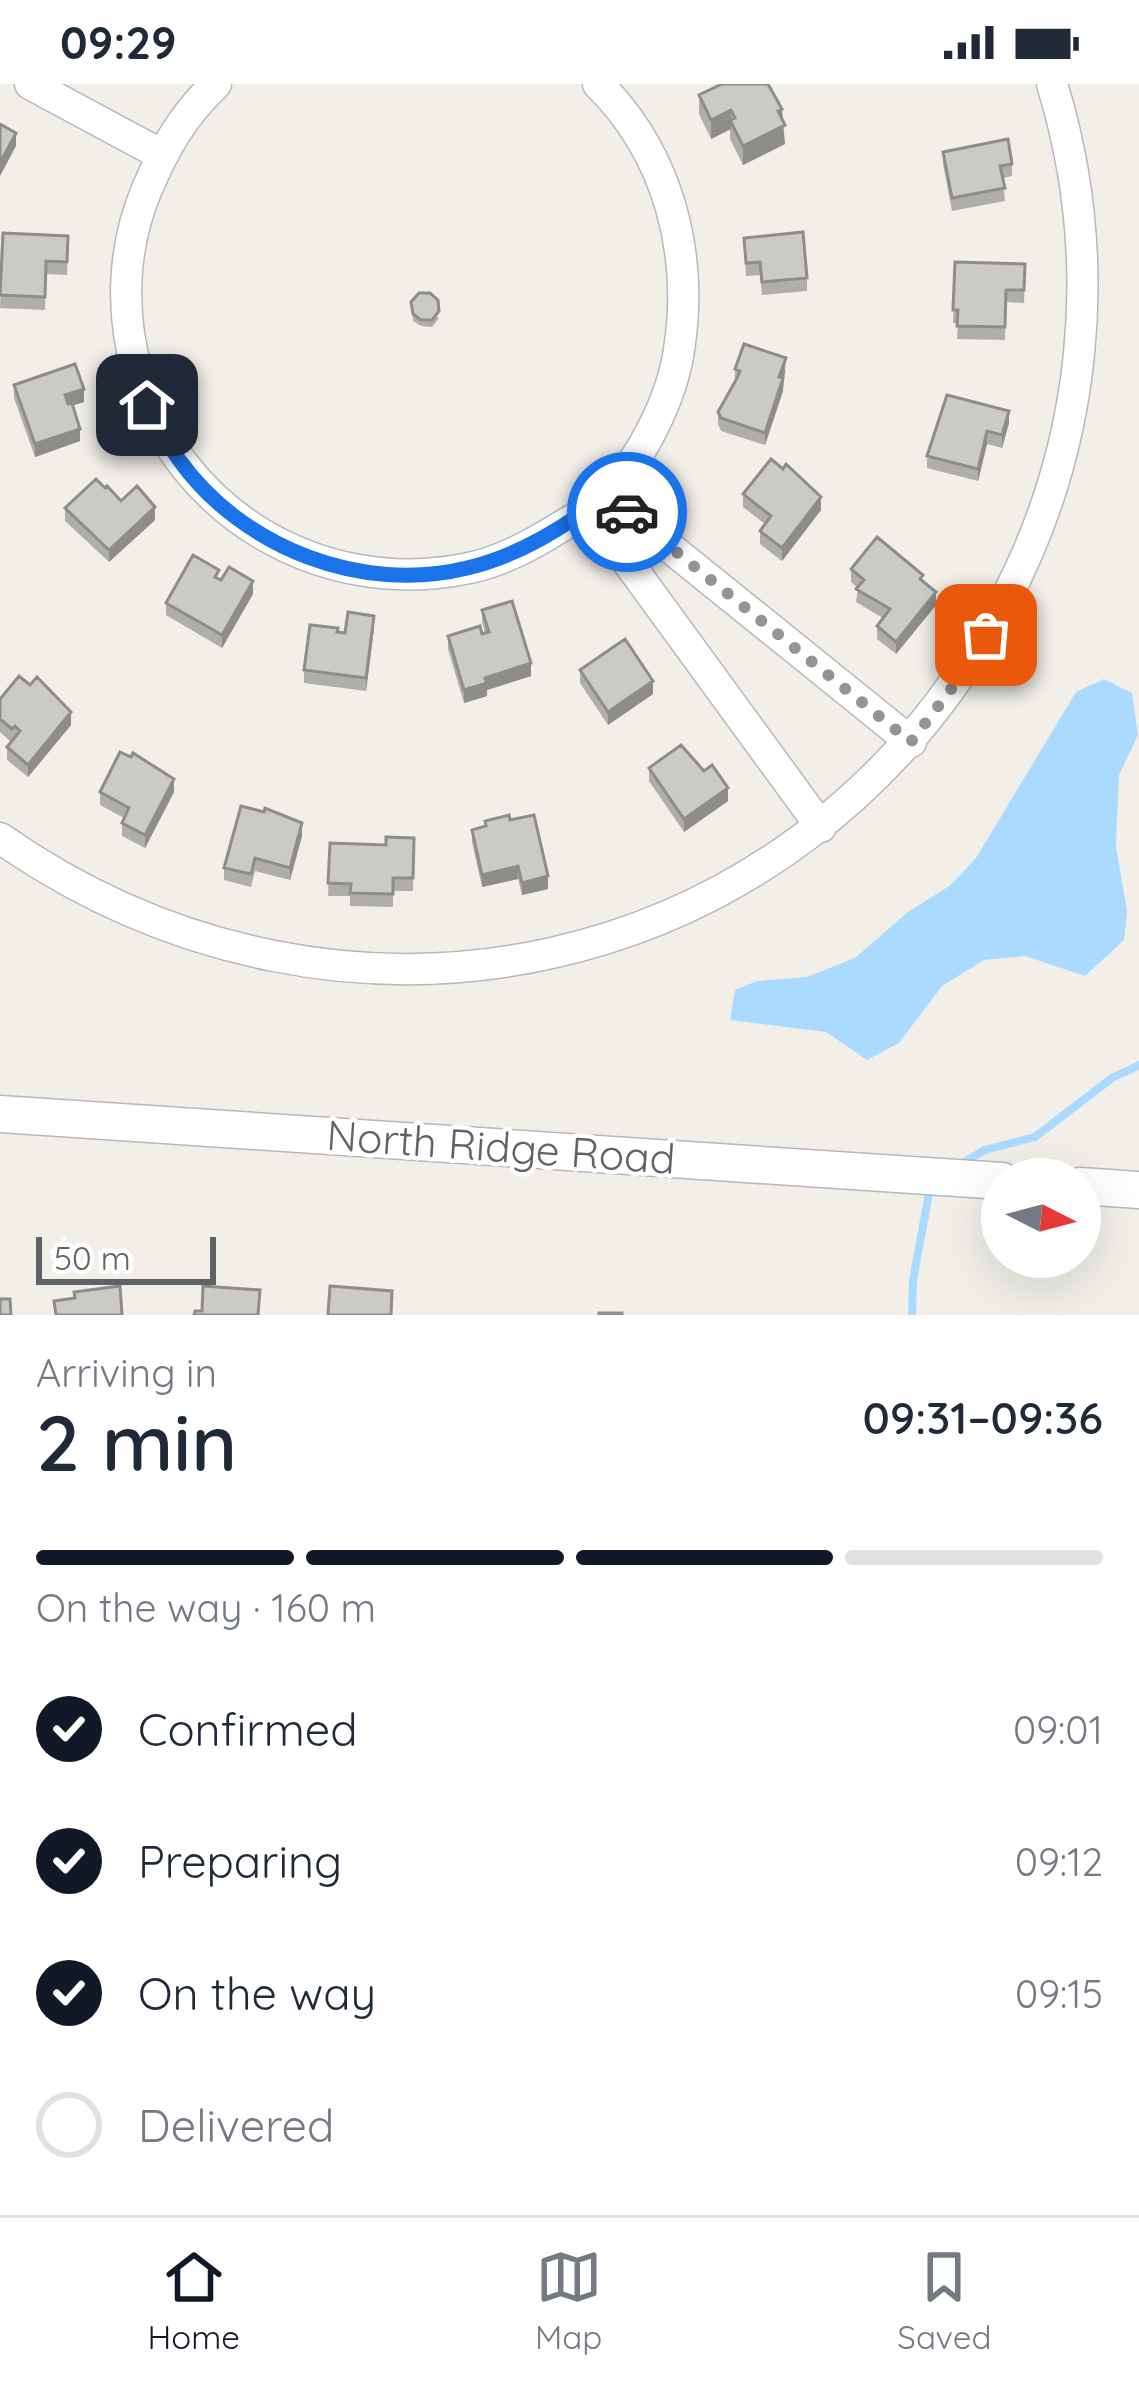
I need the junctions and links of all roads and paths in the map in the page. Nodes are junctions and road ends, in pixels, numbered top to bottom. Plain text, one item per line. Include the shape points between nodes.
1 (30, 84) edge
2 (216, 84) edge
3 (598, 84) edge
4 (1052, 84) edge
5 (162, 155) junction
6 (597, 503) junction
7 (911, 742) junction
8 (821, 827) junction
9 (0, 838) edge
10 (0, 1114) edge
11 (981, 1179) edge
12 (1101, 1187) edge
13 (1139, 1190) edge

1 - 5 street
2 - 5 street
3 - 6 street via 622,108 672,206 685,310 660,413
4 - 7 street via 1082,250 1070,424 1017,578 970,664
5 - 6 street via 136,214 125,278 129,343 147,405 179,461 223,508 294,552 401,576 466,569 526,548
6 - 7 street
6 - 8 street
7 - 8 street
8 - 9 street via 683,911 583,948 466,970 318,962 203,938 50,873
10 - 11 street, North Ridge Road
12 - 13 street

